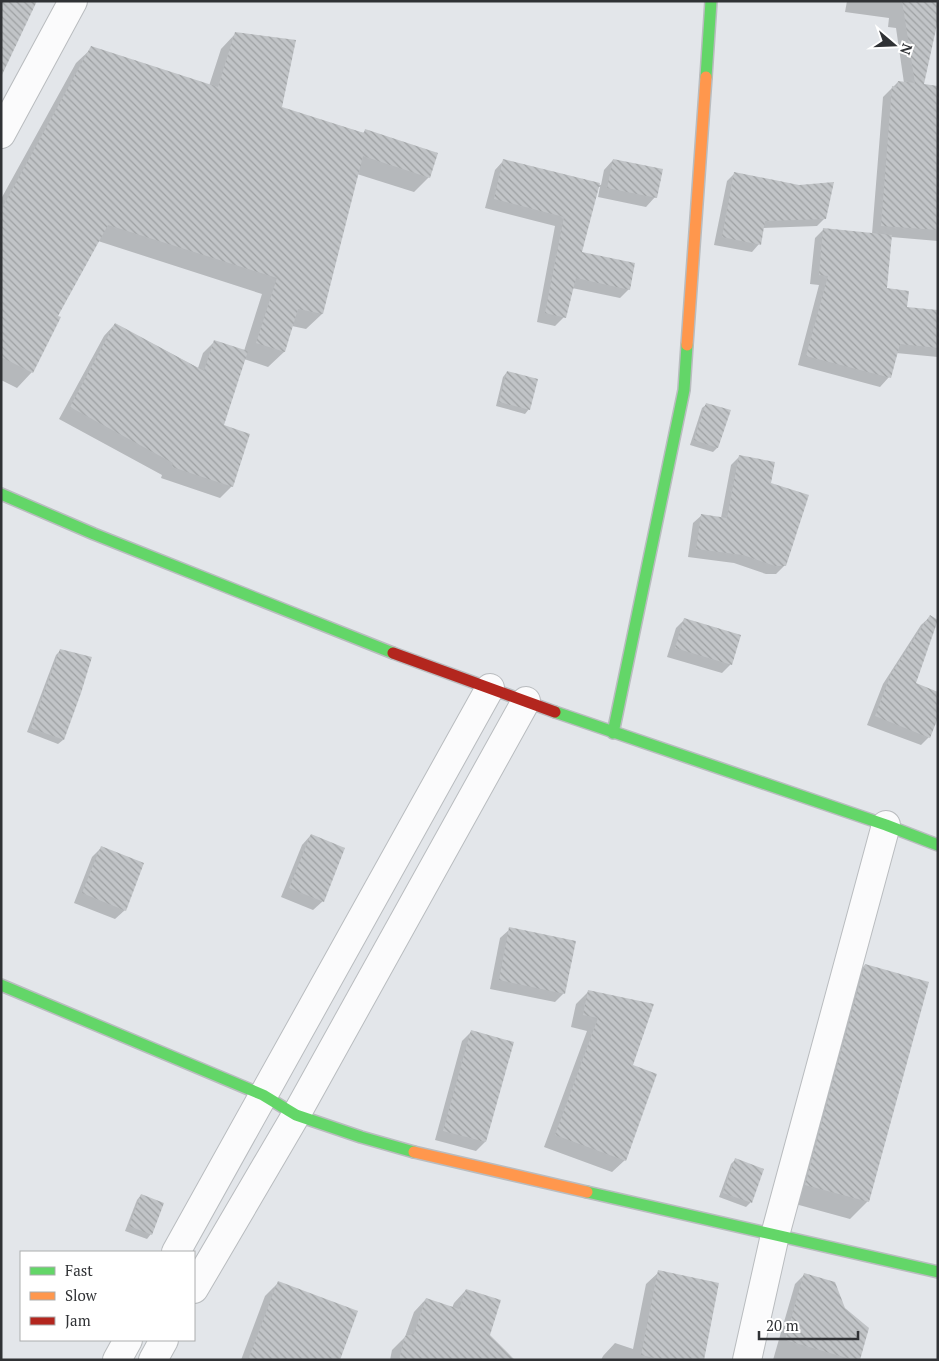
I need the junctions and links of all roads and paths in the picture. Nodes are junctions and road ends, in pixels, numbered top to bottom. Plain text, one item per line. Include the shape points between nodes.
1 (73, 1) edge
2 (711, 1) edge
3 (1, 134) edge
4 (1, 494) edge
5 (490, 688) junction
6 (526, 701) junction
7 (613, 733) junction
8 (886, 825) junction
9 (938, 845) edge
10 (1, 985) edge
11 (263, 1096) junction
12 (296, 1115) junction
13 (775, 1235) junction
14 (177, 1251) edge
15 (938, 1272) edge
16 (195, 1288) edge
17 (127, 1341) edge
18 (163, 1341) edge
19 (117, 1360) edge
20 (152, 1360) edge
21 (747, 1360) edge

1 - 3 street
2 - 7 street via 684,390
4 - 5 street via 374,646
5 - 6 street
5 - 11 street
6 - 7 street
6 - 12 street
7 - 8 street
8 - 9 street
8 - 13 street
10 - 11 street
11 - 12 street
11 - 14 street
12 - 13 street via 405,1150
12 - 16 street
13 - 15 street
13 - 21 street
17 - 19 street
18 - 20 street

